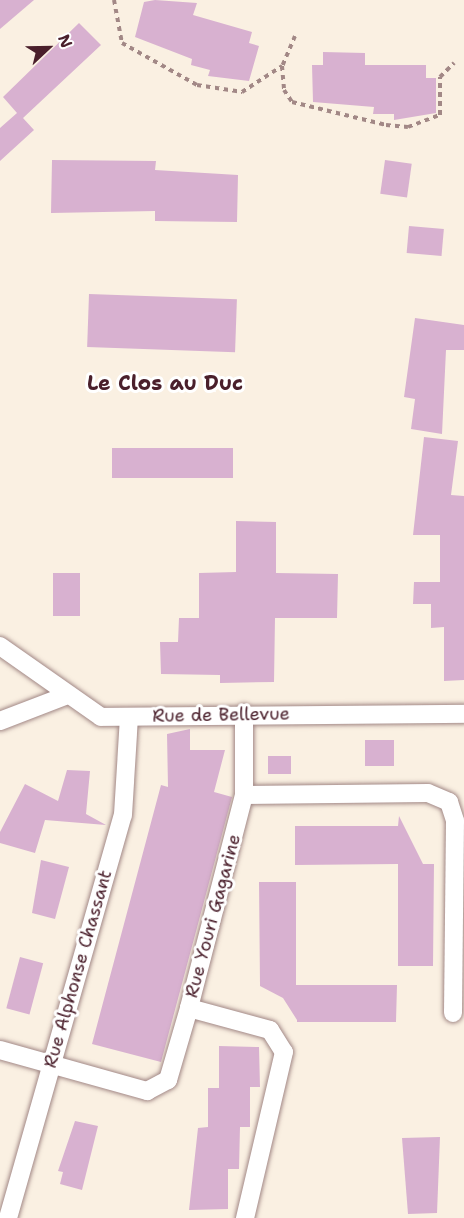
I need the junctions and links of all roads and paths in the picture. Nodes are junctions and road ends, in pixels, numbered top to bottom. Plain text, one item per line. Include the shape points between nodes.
1 (114, 0) edge
2 (295, 36) dead end
3 (454, 63) dead end
4 (282, 66) junction
5 (0, 646) edge
6 (65, 696) junction
7 (244, 713) junction
8 (464, 714) edge
9 (129, 717) junction
10 (0, 721) edge
11 (244, 795) junction
12 (189, 1008) junction
13 (453, 1013) dead end
14 (0, 1050) edge
15 (51, 1064) junction
16 (8, 1218) edge
17 (245, 1218) edge

1 - 4 path via 122,44 197,86 242,92
2 - 4 path
3 - 4 path via 440,77 440,115 408,127 292,102 284,90
5 - 6 street, Rue de Bellevue
6 - 9 street, Rue de Bellevue via 101,717
6 - 10 street
7 - 8 street, Rue de Bellevue
7 - 9 street, Rue de Bellevue
7 - 11 street, Rue Youri Gagarine
9 - 15 street, Rue Alphonse Chassant via 123,815
11 - 12 street, Rue Youri Gagarine
11 - 13 street via 428,793 449,802 455,821
12 - 15 street via 168,1080 147,1091
12 - 17 street, Rue Youri Gagarine via 270,1030 284,1052 248,1185
14 - 15 street
15 - 16 street, Rue Alphonse Chassant

